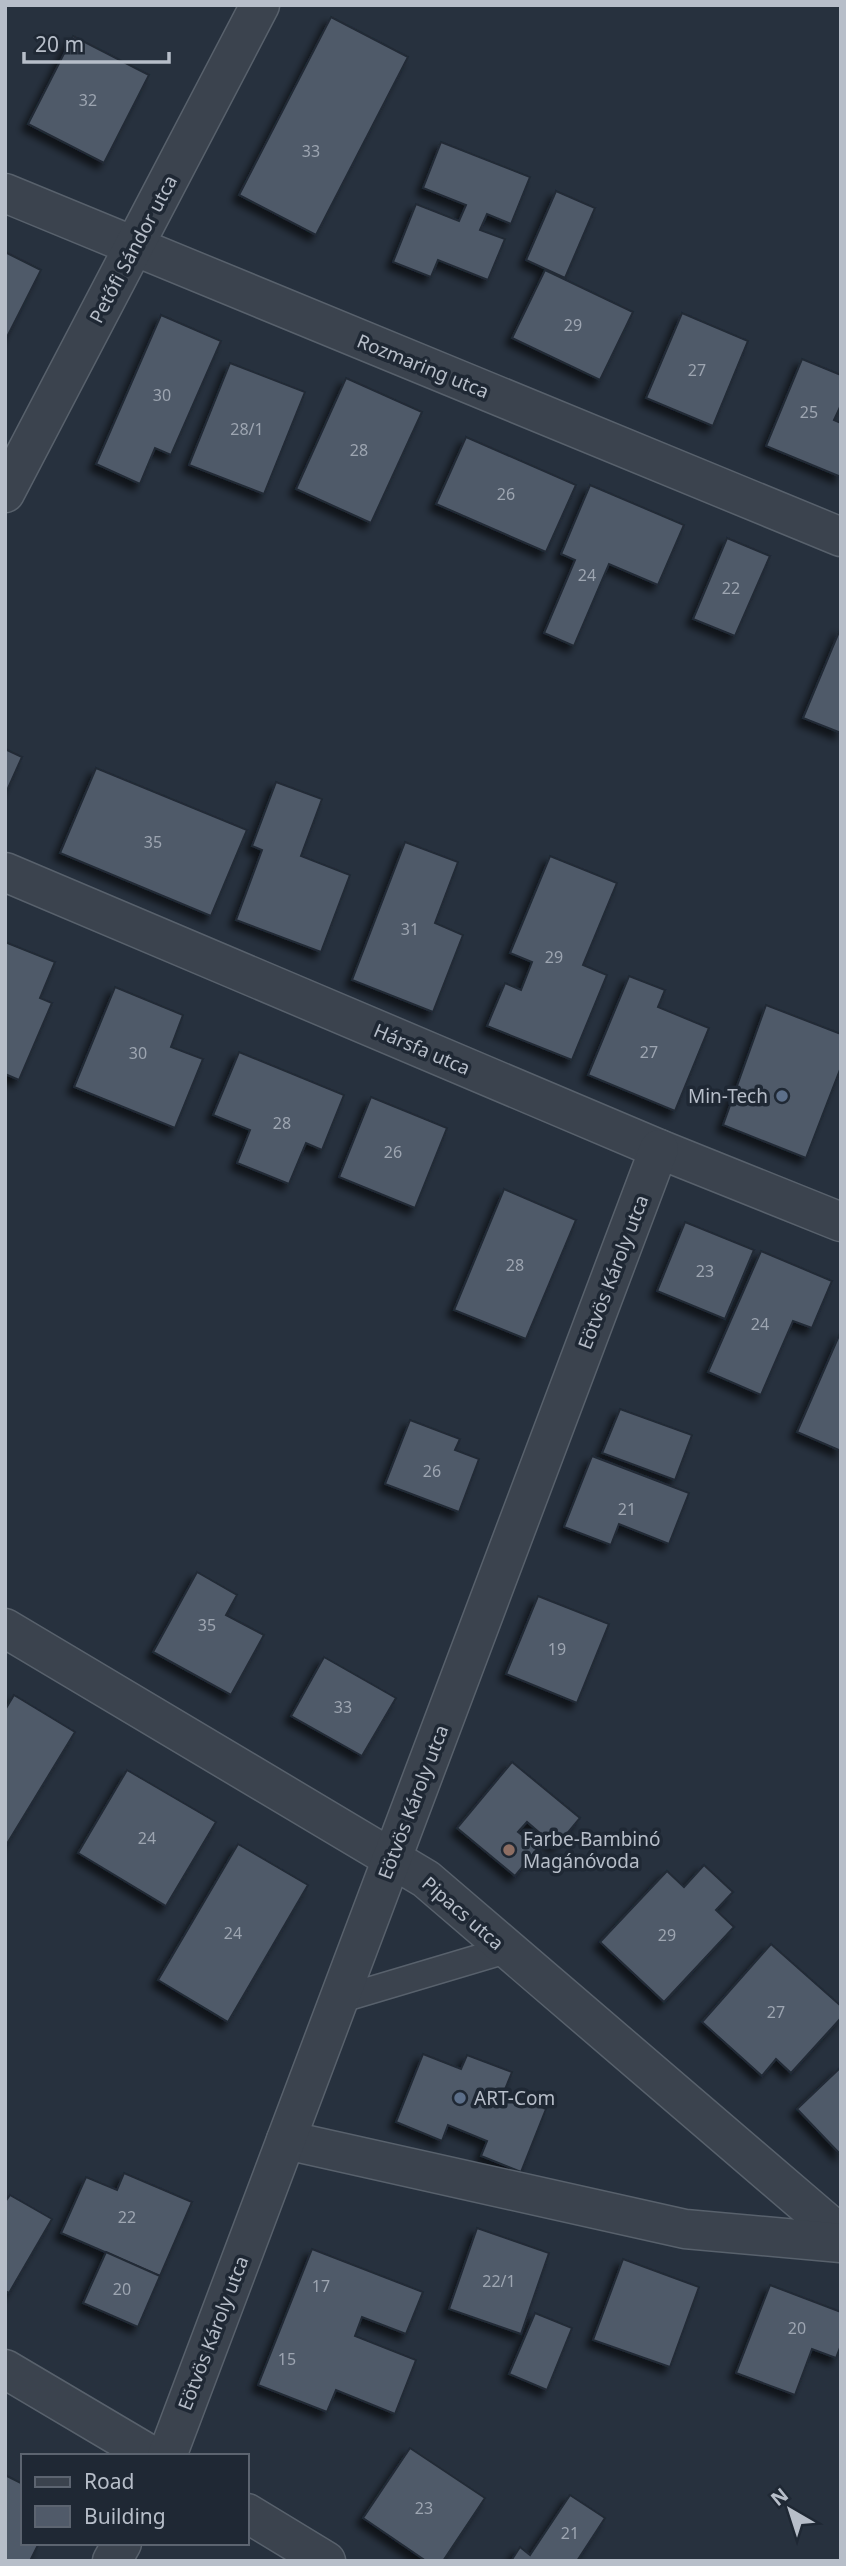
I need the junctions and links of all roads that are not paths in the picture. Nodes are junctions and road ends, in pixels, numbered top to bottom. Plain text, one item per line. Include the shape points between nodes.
1 (260, 5) edge
2 (5, 193) edge
3 (133, 248) junction
4 (5, 493) edge
5 (841, 537) edge
6 (5, 872) edge
7 (659, 1149) junction
8 (841, 1222) edge
9 (5, 1628) edge
10 (391, 1860) junction
11 (506, 1950) junction
12 (338, 2000) junction
13 (286, 2140) junction
14 (841, 2241) edge
15 (5, 2369) edge
16 (149, 2454) edge
17 (168, 2454) edge
18 (248, 2514) edge
19 (121, 2545) edge
20 (113, 2561) edge
21 (326, 2561) edge

1 - 3 street, Petőfi Sándor utca
2 - 3 street, Rozmaring utca
3 - 4 street, Petőfi Sándor utca
3 - 5 street, Rozmaring utca
6 - 7 street, Hársfa utca
7 - 8 street, Hársfa utca
7 - 10 street, Eötvös Károly utca
9 - 10 street, Pipacs utca
10 - 11 street, Pipacs utca via 426,1879
10 - 12 street, Eötvös Károly utca
11 - 12 lane
11 - 14 street, Pipacs utca via 827,2223
12 - 13 street, Eötvös Károly utca
13 - 14 street, Pipacs utca via 685,2229
13 - 17 street, Eötvös Károly utca
15 - 16 street
18 - 21 street
19 - 20 street

